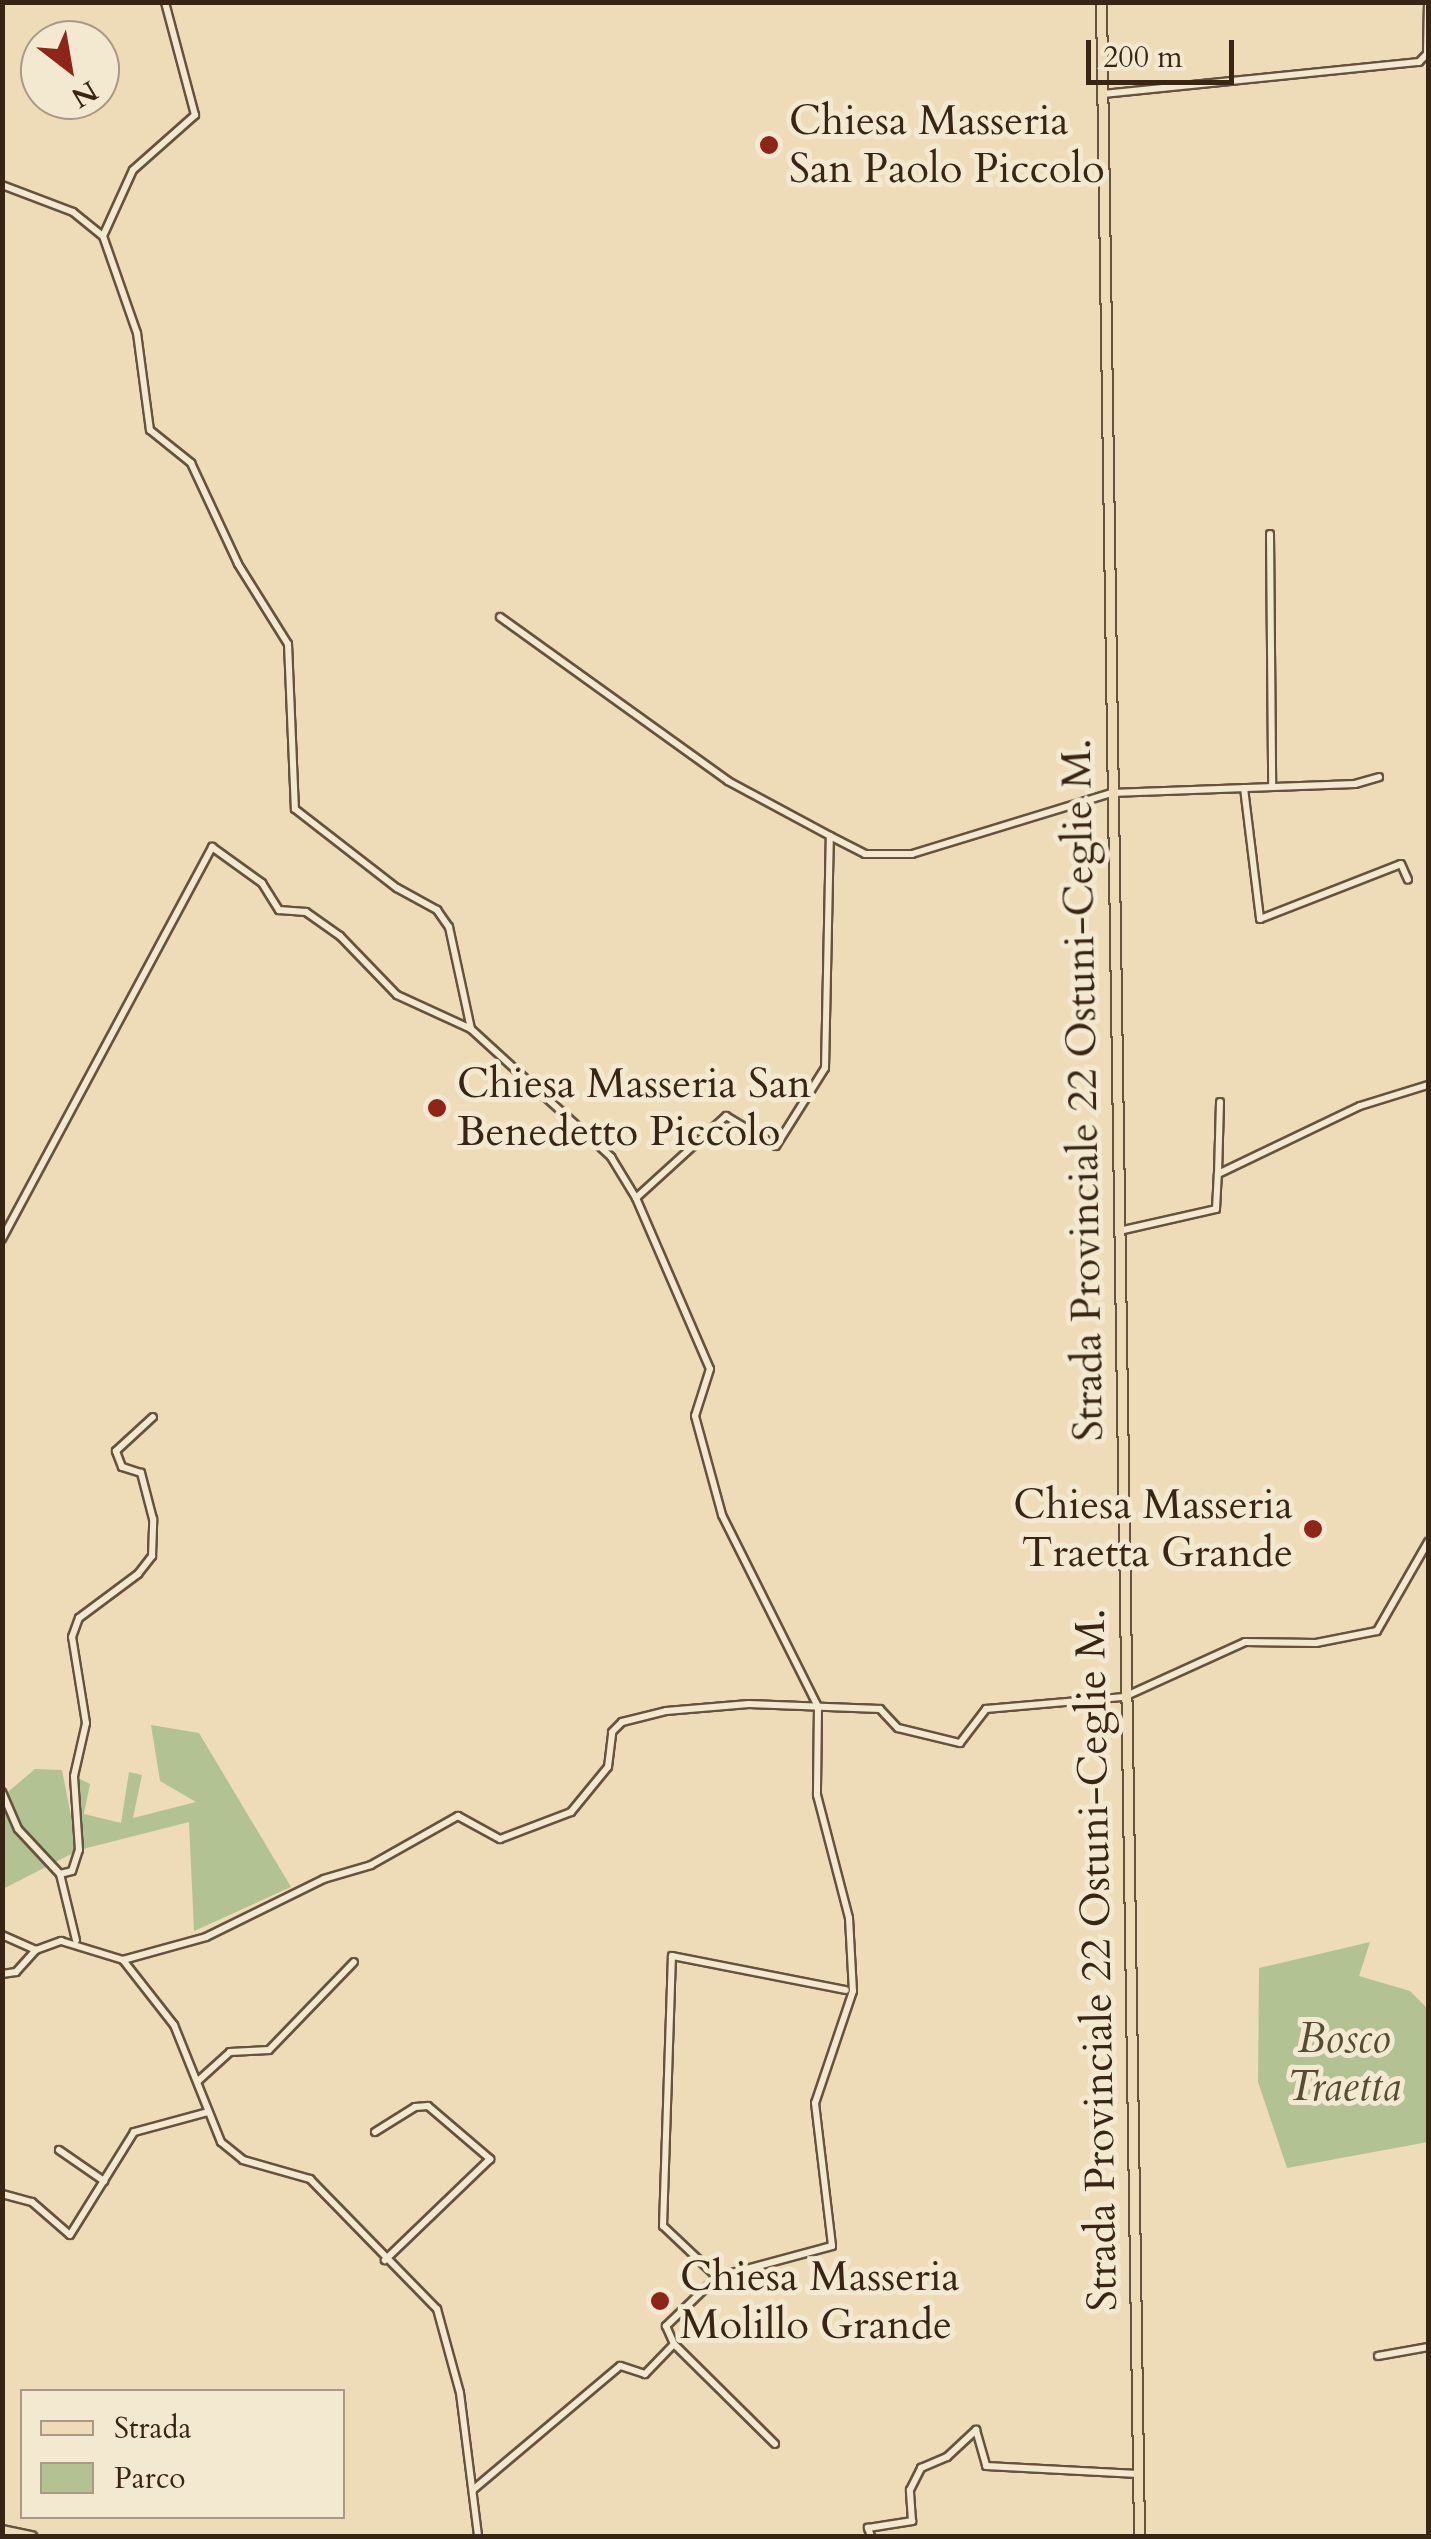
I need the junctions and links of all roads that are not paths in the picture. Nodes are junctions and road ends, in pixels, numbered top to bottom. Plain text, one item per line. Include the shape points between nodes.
1 (165, 2) edge
2 (1102, 2) edge
3 (1428, 2) edge
4 (1104, 94) junction
5 (2, 185) edge
6 (103, 236) junction
7 (1270, 534) dead end
8 (500, 617) dead end
9 (1379, 777) dead end
10 (1272, 786) junction
11 (1244, 788) junction
12 (1111, 793) junction
13 (830, 836) junction
14 (1408, 880) dead end
15 (472, 1029) junction
16 (1428, 1085) edge
17 (1220, 1102) dead end
18 (1218, 1174) junction
19 (636, 1198) junction
20 (1118, 1231) junction
21 (2, 1239) edge
22 (152, 1417) dead end
23 (1428, 1542) edge
24 (1124, 1697) junction
25 (818, 1707) junction
26 (2, 1792) edge
27 (60, 1874) junction
28 (2, 1935) edge
29 (76, 1941) junction
30 (36, 1950) junction
31 (124, 1960) junction
32 (354, 1962) dead end
33 (2, 1974) edge
34 (846, 1990) dead end
35 (198, 2082) junction
36 (208, 2112) junction
37 (376, 2132) dead end
38 (59, 2150) dead end
39 (104, 2181) junction
40 (2, 2194) edge
41 (385, 2260) junction
42 (716, 2277) junction
43 (674, 2344) junction
44 (1428, 2347) edge
45 (1378, 2356) dead end
46 (775, 2444) dead end
47 (1138, 2474) junction
48 (473, 2490) junction
49 (2, 2530) edge
50 (16, 2535) edge
51 (31, 2536) edge
52 (478, 2536) edge
53 (871, 2536) edge
54 (1139, 2536) edge

1 - 6 street via 195,115 133,170
2 - 4 main road, Strada Provinciale 22 Ostuni-Ceglie M.
3 - 4 street via 1427,54 1420,62
4 - 12 main road, Strada Provinciale 22 Ostuni-Ceglie M.
5 - 6 street via 73,212
6 - 15 street via 138,333 150,430 191,463 238,564 288,644 296,809 397,888 437,910 449,927
7 - 10 street
8 - 13 street via 713,770
9 - 10 street
10 - 11 street
11 - 12 street
11 - 14 street via 1260,918 1402,864
12 - 13 street via 912,854 865,854
12 - 20 main road, Strada Provinciale 22 Ostuni-Ceglie M.
13 - 19 street via 825,1068 776,1146 726,1116
15 - 19 street via 610,1157
15 - 21 street via 397,996 340,936 306,912 279,910 262,883 212,847
16 - 18 street via 1360,1106
17 - 18 street
18 - 20 street via 1216,1208
19 - 25 street via 710,1369 696,1416 717,1501
20 - 24 main road, Strada Provinciale 22 Ostuni-Ceglie M.
22 - 27 street via 116,1451 122,1467 142,1473 153,1518 152,1556 79,1618 72,1637 86,1723 74,1776 79,1850 72,1871
23 - 24 street via 1377,1631 1316,1643 1245,1642
24 - 25 street via 986,1710 960,1743 898,1728 880,1709
24 - 47 main road, Strada Provinciale 22 Ostuni-Ceglie M.
25 - 31 street via 666,1710 622,1722 612,1732 608,1767 571,1812 500,1839 458,1816 370,1866 324,1880 206,1937
25 - 42 street via 817,1795 849,1918 853,1991 815,2103 834,2240 832,2246
26 - 27 street via 18,1829
27 - 29 street
28 - 30 street
29 - 30 street
29 - 31 street
30 - 33 street via 22,1968
31 - 35 street via 174,2025
32 - 35 street via 269,2050 230,2052
34 - 42 street via 672,1956 663,2226
35 - 36 street
36 - 39 street via 134,2132
36 - 41 street via 231,2152 310,2179
37 - 41 street via 414,2107 428,2106 490,2159
38 - 39 street
39 - 40 street via 70,2235 32,2202
41 - 48 street via 442,2318
42 - 43 street via 666,2326
43 - 46 street
43 - 48 street via 643,2375 620,2366
44 - 45 street
47 - 53 street via 986,2466 976,2430 947,2457 922,2468 910,2490 912,2521 868,2528
47 - 54 main road, Strada Provinciale 22 Ostuni-Ceglie M.
48 - 52 street
49 - 50 main road
50 - 51 main road

